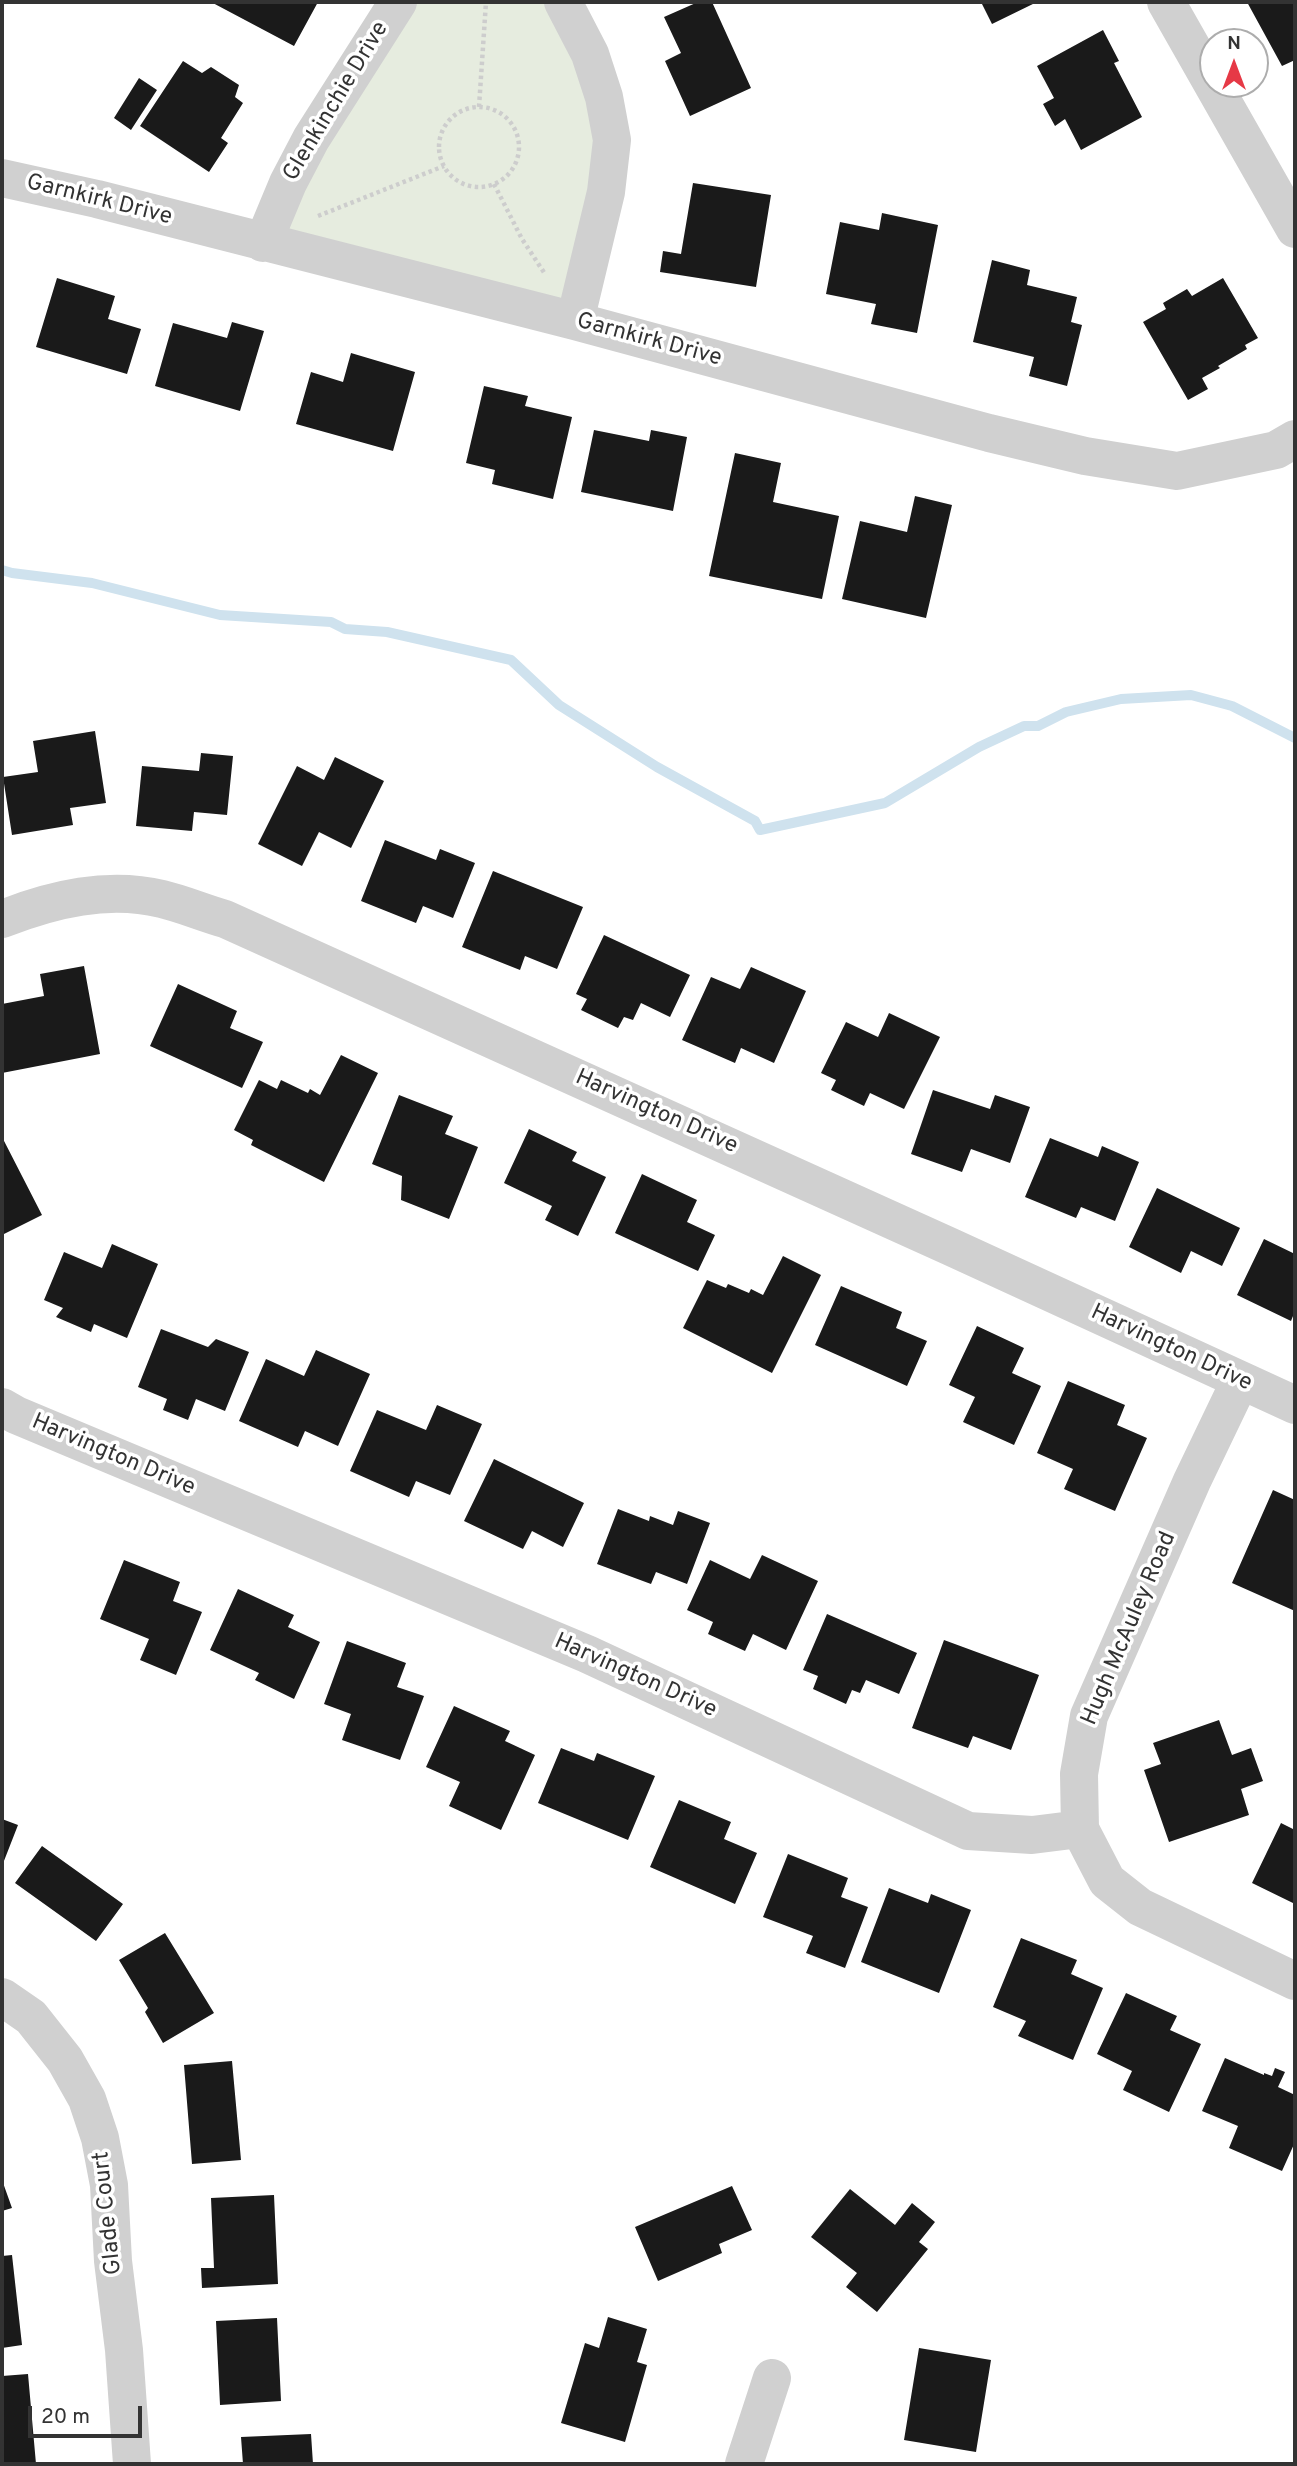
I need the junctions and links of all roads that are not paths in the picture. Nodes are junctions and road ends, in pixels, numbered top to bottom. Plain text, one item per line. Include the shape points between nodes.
1 (398, 2) edge
2 (563, 2) edge
3 (1166, 2) edge
4 (2, 177) edge
5 (268, 229) junction
6 (1295, 229) edge
7 (578, 309) junction
8 (1295, 439) edge
9 (2, 919) edge
10 (1240, 1381) junction
11 (1295, 1405) edge
12 (2, 1407) edge
13 (1080, 1829) junction
14 (1295, 1981) edge
15 (2, 1997) edge
16 (772, 2378) dead end
17 (132, 2464) edge
18 (744, 2464) edge

1 - 5 street, Glenkinchie Drive via 311,139
2 - 7 street via 590,54 612,140 606,192
3 - 6 street
4 - 5 street, Garnkirk Drive
5 - 7 street, Garnkirk Drive
7 - 8 street, Garnkirk Drive via 989,433 1098,458 1177,471 1276,450
9 - 10 street, Harvington Drive via 36,906 98,893 160,899 225,919
10 - 11 street, Harvington Drive
10 - 13 street, Hugh McAuley Road via 1089,1716 1080,1774
12 - 13 street, Harvington Drive via 587,1654 968,1831 1032,1835
13 - 14 street, Hugh McAuley Road via 1107,1881 1140,1907
15 - 17 street, Glade Court via 31,2017 65,2060 87,2099 100,2138 109,2185
16 - 18 street

